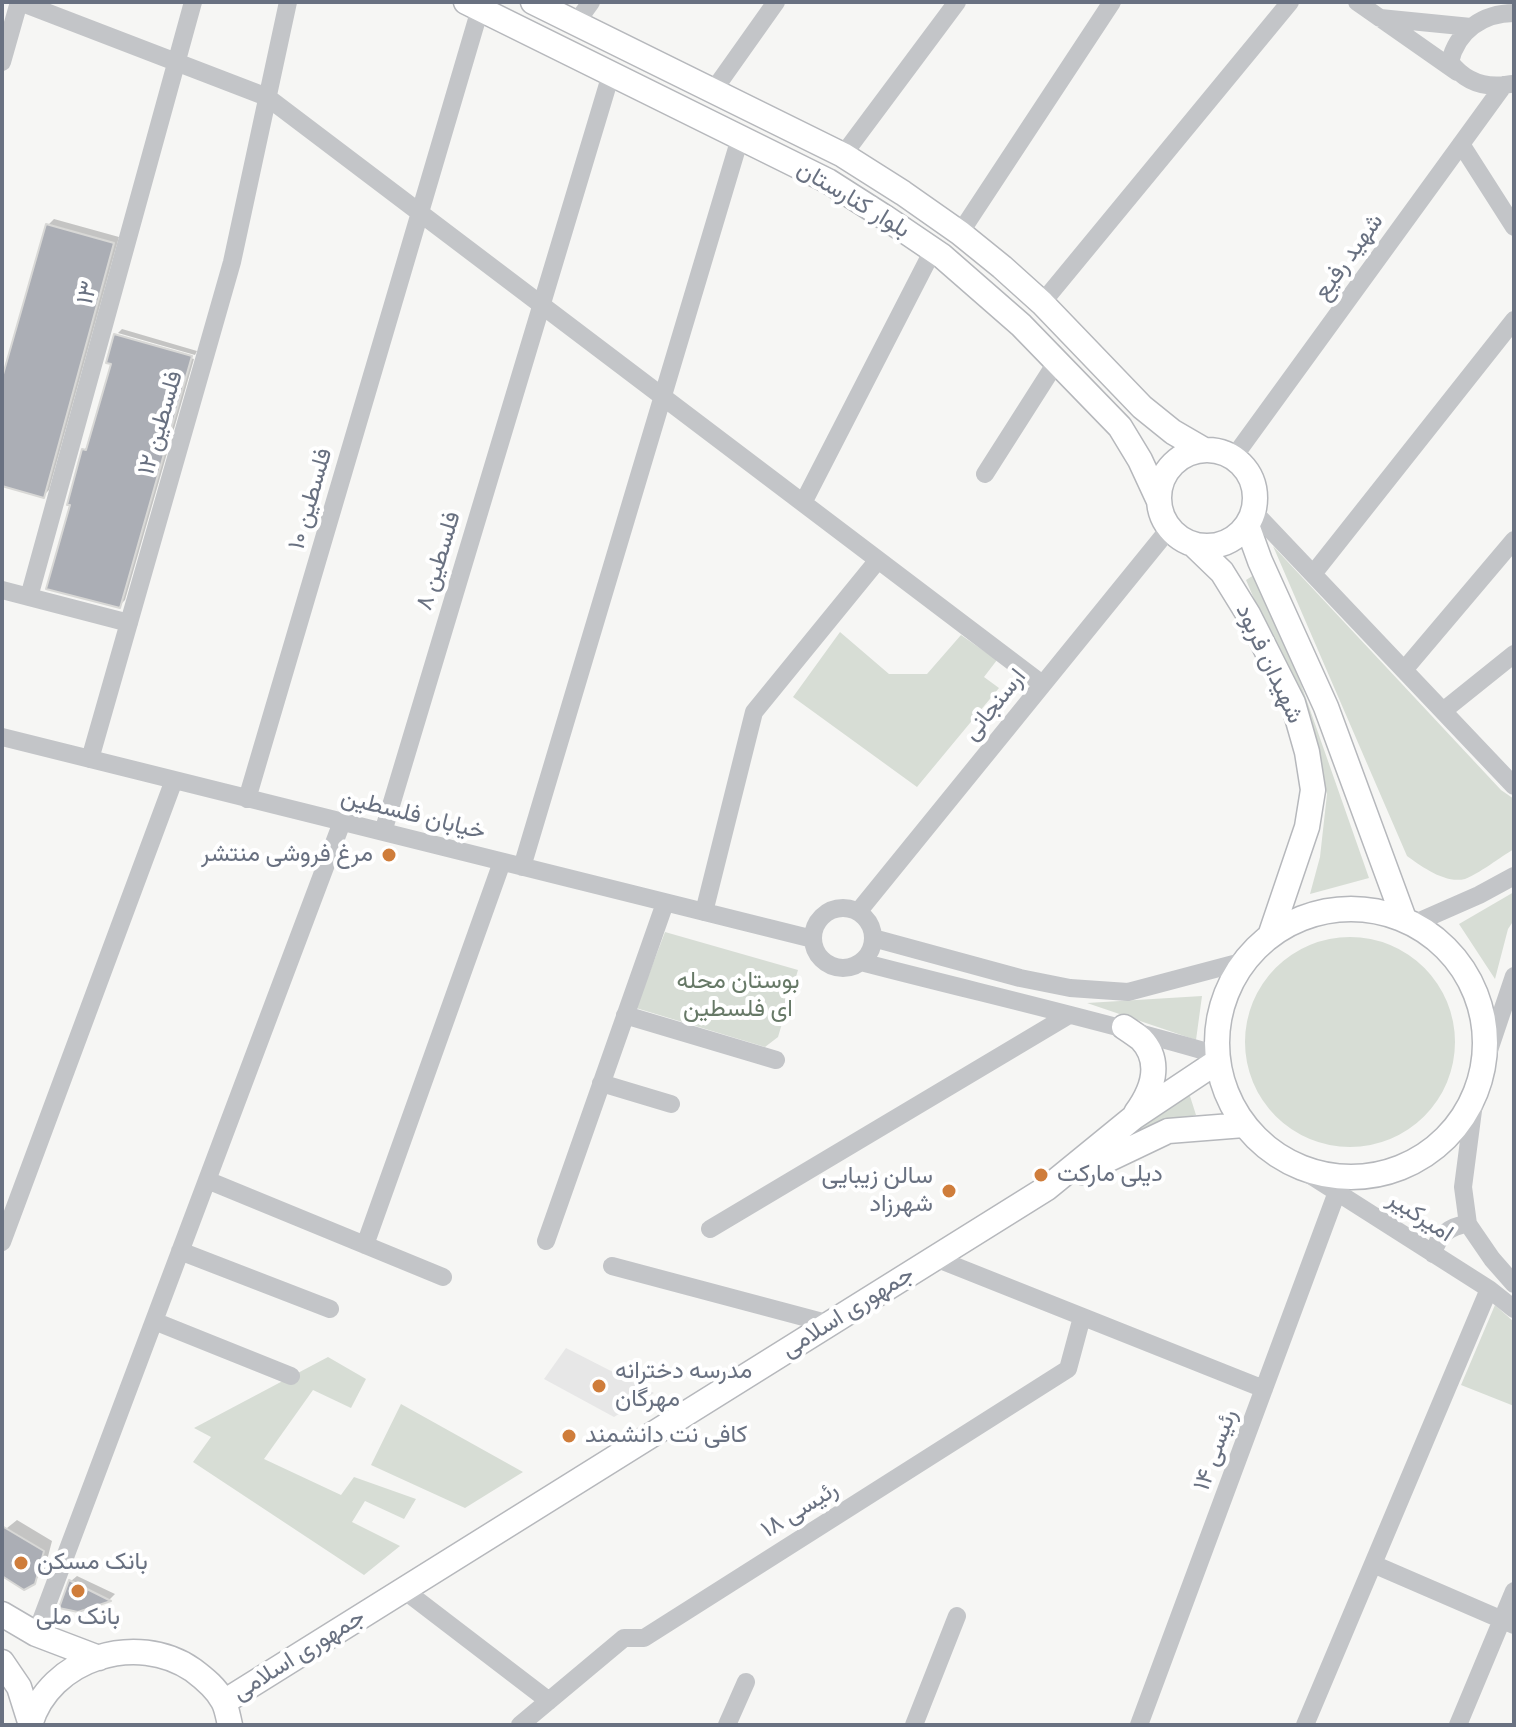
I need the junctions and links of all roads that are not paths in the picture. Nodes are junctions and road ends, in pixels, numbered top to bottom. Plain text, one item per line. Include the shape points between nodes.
1 (19, 2) edge
2 (193, 2) edge
3 (288, 2) edge
4 (533, 2) edge
5 (591, 2) edge
6 (776, 2) edge
7 (957, 2) edge
8 (1112, 2) edge
9 (1290, 2) edge
10 (1357, 2) edge
11 (473, 6) edge
12 (1514, 13) edge
13 (1377, 18) junction
14 (576, 23) junction
15 (1471, 27) junction
16 (2, 62) edge
17 (177, 62) junction
18 (611, 74) junction
19 (1459, 74) junction
20 (1509, 84) edge
21 (713, 91) junction
22 (267, 97) junction
23 (740, 138) junction
24 (1461, 144) junction
25 (843, 155) junction
26 (420, 213) junction
27 (1514, 227) edge
28 (960, 233) junction
29 (933, 250) junction
30 (1042, 303) junction
31 (540, 304) junction
32 (1514, 320) edge
33 (1057, 361) junction
34 (662, 396) junction
35 (1204, 450) junction
36 (1233, 458) junction
37 (985, 474) dead end
38 (1159, 501) junction
39 (803, 503) junction
40 (1250, 518) junction
41 (1169, 529) junction
42 (1514, 540) edge
43 (1194, 545) junction
44 (878, 560) junction
45 (1313, 574) junction
46 (2, 590) edge
47 (29, 597) junction
48 (129, 623) junction
49 (1514, 654) edge
50 (1404, 670) junction
51 (1042, 684) junction
52 (1443, 711) junction
53 (2, 737) edge
54 (90, 759) junction
55 (1510, 774) edge
56 (174, 780) junction
57 (247, 799) junction
58 (342, 822) junction
59 (383, 832) junction
60 (502, 862) junction
61 (522, 867) junction
62 (1514, 876) edge
63 (665, 903) junction
64 (704, 912) junction
65 (858, 912) junction
66 (1408, 922) junction
67 (1270, 936) junction
68 (873, 938) junction
69 (813, 939) junction
70 (1245, 961) junction
71 (861, 962) junction
72 (1514, 976) edge
73 (625, 1015) junction
74 (1069, 1015) junction
75 (1506, 1025) edge
76 (1124, 1027) junction
77 (1218, 1058) junction
78 (776, 1060) dead end
79 (1485, 1062) junction
80 (601, 1083) junction
81 (1475, 1095) junction
82 (671, 1104) dead end
83 (1134, 1117) junction
84 (1244, 1125) junction
85 (1299, 1168) junction
86 (207, 1180) junction
87 (1047, 1188) junction
88 (1337, 1192) junction
89 (1468, 1224) junction
90 (710, 1229) dead end
91 (546, 1241) dead end
92 (2, 1242) edge
93 (365, 1245) junction
94 (180, 1251) junction
95 (1433, 1254) junction
96 (935, 1258) junction
97 (612, 1266) dead end
98 (443, 1277) dead end
99 (1514, 1284) edge
100 (1489, 1289) junction
101 (330, 1309) dead end
102 (1514, 1309) edge
103 (1082, 1317) junction
104 (154, 1321) junction
105 (830, 1324) junction
106 (291, 1376) dead end
107 (1264, 1389) junction
108 (1373, 1564) junction
109 (404, 1590) junction
110 (1514, 1591) edge
111 (2, 1614) edge
112 (957, 1616) dead end
113 (1507, 1622) edge
114 (36, 1634) junction
115 (99, 1658) junction
116 (2, 1662) edge
117 (746, 1682) dead end
118 (549, 1701) junction
119 (227, 1714) edge
120 (30, 1724) edge
121 (520, 1725) edge
122 (727, 1725) edge
123 (914, 1725) edge
124 (1139, 1725) edge
125 (1305, 1725) edge
126 (1458, 1725) edge

1 - 16 street
1 - 17 street
2 - 17 street, ۱۳
3 - 22 street, فلسطین ۱۲
4 - 14 main road, بلوار کنارستان
5 - 14 street
6 - 21 street
7 - 25 street
8 - 28 street
9 - 30 street
10 - 13 street
11 - 18 main road, بلوار کنارستان
11 - 26 street, فلسطین ۱۰
12 - 15 street
13 - 15 street
13 - 19 street
14 - 21 main road, بلوار کنارستان
15 - 19 street via 1453,47 1450,62
17 - 22 street
17 - 47 street, ۱۳
18 - 23 main road, بلوار کنارستان
18 - 31 street, فلسطین ۸
19 - 20 street via 1484,84
20 - 24 street, شهید رفیع
21 - 25 main road, بلوار کنارستان
22 - 26 street
22 - 48 street, فلسطین ۱۲ via 232,262
23 - 29 main road, بلوار کنارستان via 828,181
23 - 34 street
24 - 27 street
24 - 36 street, شهید رفیع
25 - 28 main road, بلوار کنارستان
26 - 31 street
26 - 57 street, فلسطین ۱۰
28 - 30 main road, بلوار کنارستان
29 - 33 main road, بلوار کنارستان
29 - 39 street
30 - 35 main road, بلوار کنارستان via 1142,407
31 - 34 street
31 - 59 street, فلسطین ۸
32 - 45 street
33 - 37 street
33 - 38 main road, بلوار کنارستان via 1120,427
34 - 39 street
34 - 61 street
35 - 36 main road
35 - 38 main road via 1190,453 1167,472
36 - 40 main road via 1252,481
38 - 41 main road
39 - 44 street
40 - 43 main road via 1224,543
40 - 45 street
40 - 66 main road, شهيدان فربود via 1260,561 1326,707
41 - 43 main road
41 - 51 street, ارسنجانی
42 - 50 street
43 - 67 main road, شهيدان فربود via 1222,572 1248,614 1293,703 1307,752 1313,790 1307,827
44 - 51 street
44 - 64 street via 754,712
45 - 50 street
46 - 47 street
47 - 48 street
48 - 54 street, فلسطین ۱۲
49 - 52 street
50 - 52 street
51 - 65 street, ارسنجانی
52 - 55 street
53 - 54 street, خیابان فلسطین
54 - 56 street, خیابان فلسطین
56 - 57 street, خیابان فلسطین
56 - 92 street
57 - 58 street, خیابان فلسطین
58 - 59 street, خیابان فلسطین
58 - 86 street
59 - 60 street, خیابان فلسطین
60 - 61 street, خیابان فلسطین
60 - 93 street
61 - 63 street, خیابان فلسطین
62 - 66 street
63 - 64 street, خیابان فلسطین
63 - 73 street
64 - 69 street, خیابان فلسطین
65 - 68 street
65 - 69 street via 845,908 822,916
66 - 67 main road via 1370,910 1335,910 1301,919
66 - 79 main road via 1434,937 1459,962 1476,992 1485,1026
67 - 70 main road
68 - 70 street via 1020,978 1128,992
68 - 71 street
69 - 71 street via 816,952 836,968
70 - 77 main road via 1228,991 1218,1025
71 - 74 street
72 - 75 street
73 - 78 street
73 - 80 street
74 - 76 street
74 - 90 street
75 - 79 street
76 - 77 street
76 - 83 main road via 1142,1041 1154,1064 1151,1090
77 - 83 main road, جمهوری اسلامی
77 - 84 main road via 1227,1095
79 - 81 main road
80 - 82 street
80 - 91 street
81 - 85 main road via 1457,1126 1432,1151 1402,1168 1368,1177 1333,1177
81 - 89 street via 1463,1187
83 - 87 main road, جمهوری اسلامی
84 - 85 main road via 1269,1150
84 - 87 main road via 1168,1131
85 - 88 street, امیرکبیر
86 - 93 street
86 - 94 street
87 - 96 main road, جمهوری اسلامی
88 - 95 street, امیرکبیر
88 - 107 street, رئیسی ۱۴
89 - 95 street via 1441,1235
89 - 99 street
93 - 98 street
94 - 101 street
94 - 104 street
95 - 100 street, امیرکبیر
96 - 103 street
96 - 105 main road, جمهوری اسلامی
97 - 105 street
100 - 102 street, امیرکبیر
100 - 108 street
103 - 107 street
103 - 118 street, رئیسی ۱۸ via 1068,1369 644,1638 624,1638
104 - 106 street
104 - 114 street
105 - 109 main road, جمهوری اسلامی
107 - 124 street, رئیسی ۱۴
108 - 113 street
108 - 125 street
109 - 118 street
109 - 119 main road, جمهوری اسلامی
110 - 113 street
111 - 114 main road
112 - 123 street
113 - 126 street
114 - 115 main road
115 - 119 main road via 121,1652 167,1656 209,1681
115 - 120 main road via 77,1665 58,1680 41,1699
116 - 120 main road via 19,1687
117 - 122 street
118 - 121 street, رئیسی ۱۸

